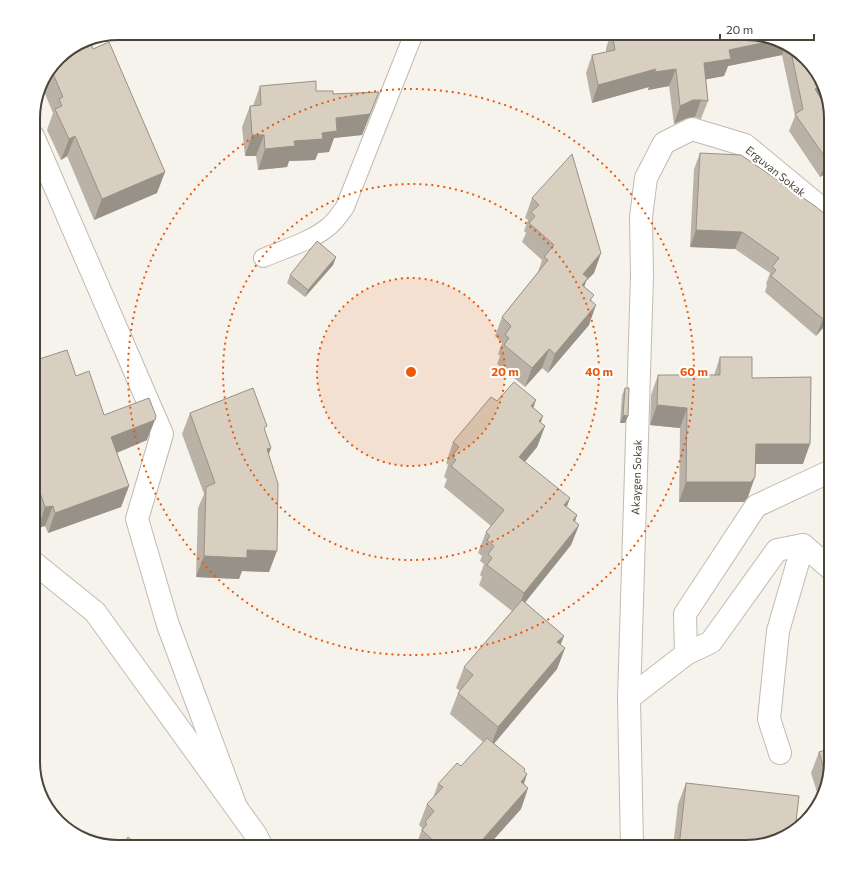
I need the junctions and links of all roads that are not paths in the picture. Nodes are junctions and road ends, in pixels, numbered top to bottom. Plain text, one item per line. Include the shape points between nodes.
1 (411, 40) edge
2 (692, 129) joint
3 (40, 152) edge
4 (824, 210) edge
5 (263, 258) dead end
6 (824, 474) edge
7 (803, 545) junction
8 (824, 563) edge
9 (40, 568) edge
10 (686, 654) junction
11 (629, 698) junction
12 (780, 753) dead end
13 (236, 807) junction
14 (258, 840) edge
15 (632, 840) edge

1 - 5 lane via 345,207 338,218 317,234
2 - 4 street, Erguvan Sokak via 745,145
2 - 11 street, Akaygen Sokak via 664,143 646,178 641,217 642,276
3 - 13 street via 162,434 137,519 168,625
6 - 10 street via 756,506 685,614
7 - 8 street
7 - 10 street via 777,550 711,642
7 - 12 street via 778,631 769,719
9 - 13 street via 94,612
10 - 11 street
11 - 15 street, Akaygen Sokak
13 - 14 street

